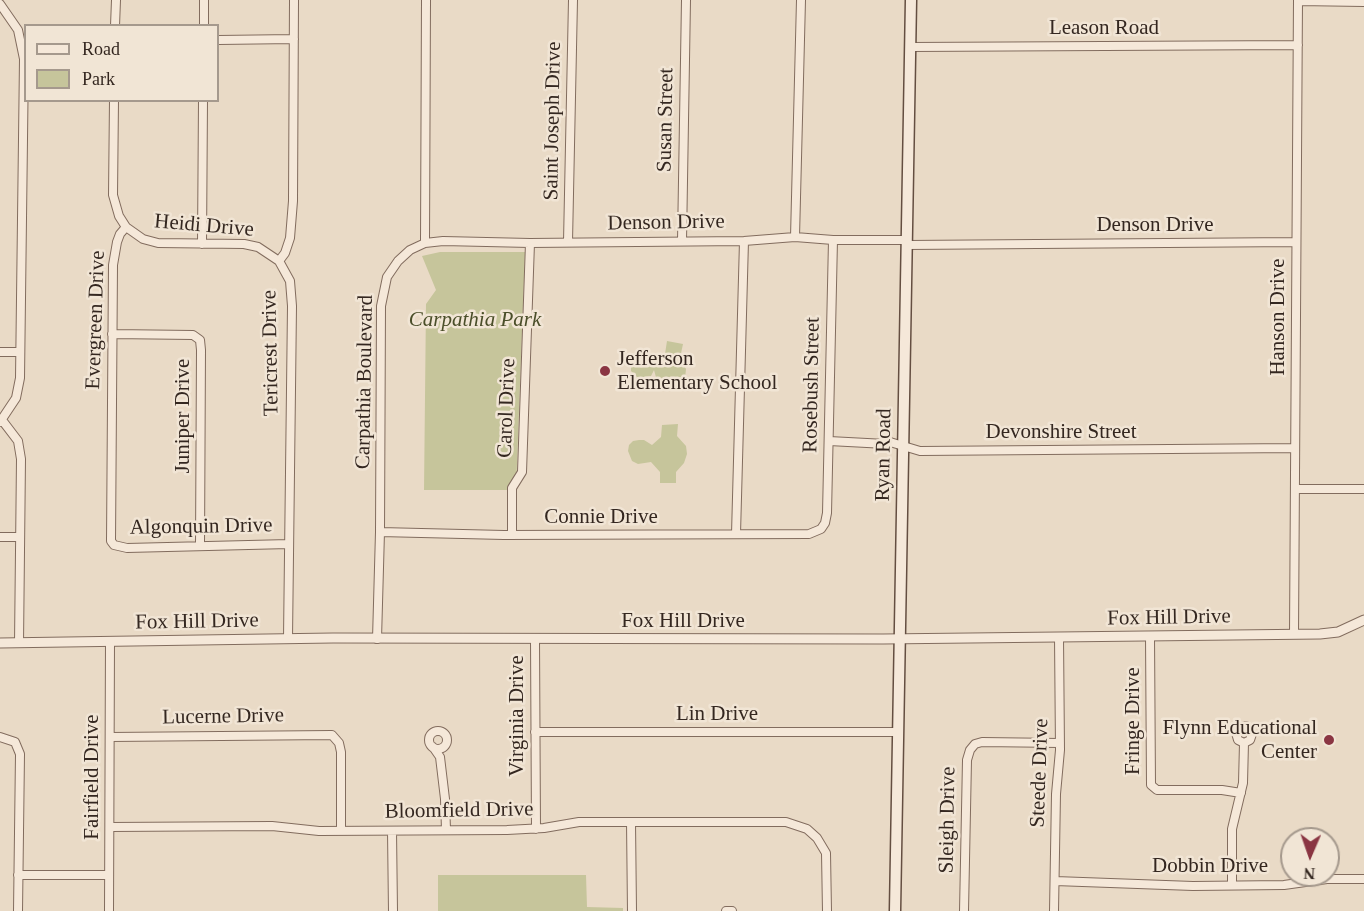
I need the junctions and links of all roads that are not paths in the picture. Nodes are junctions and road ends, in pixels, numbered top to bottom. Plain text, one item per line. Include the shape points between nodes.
1 (3, 0) edge
2 (116, 0) edge
3 (204, 0) edge
4 (294, 0) edge
5 (426, 0) edge
6 (573, 0) edge
7 (686, 0) edge
8 (801, 0) edge
9 (911, 0) edge
10 (1298, 1) edge
11 (1364, 2) edge
12 (0, 4) edge
13 (115, 24) edge
14 (204, 24) edge
15 (294, 39) junction
16 (219, 40) edge
17 (1298, 45) junction
18 (910, 47) junction
19 (114, 102) edge
20 (203, 102) edge
21 (126, 227) junction
22 (795, 237) junction
23 (833, 240) junction
24 (682, 241) junction
25 (744, 241) junction
26 (568, 242) junction
27 (907, 242) junction
28 (1296, 242) junction
29 (425, 243) junction
30 (530, 243) junction
31 (202, 244) junction
32 (279, 261) junction
33 (112, 334) junction
34 (0, 352) edge
35 (20, 352) junction
36 (1, 421) edge
37 (829, 441) junction
38 (903, 447) junction
39 (1295, 448) junction
40 (1295, 489) junction
41 (1364, 489) edge
42 (820, 529) joint
43 (380, 532) junction
44 (736, 534) junction
45 (512, 535) junction
46 (0, 537) edge
47 (19, 537) junction
48 (289, 544) junction
49 (114, 545) joint
50 (200, 546) junction
51 (1364, 620) edge
52 (1294, 634) junction
53 (1150, 636) junction
54 (1059, 637) junction
55 (288, 638) junction
56 (899, 638) junction
57 (377, 639) junction
58 (535, 639) junction
59 (110, 642) junction
60 (0, 643) edge
61 (19, 643) junction
62 (535, 732) junction
63 (898, 732) junction
64 (0, 737) edge
65 (110, 737) junction
66 (1060, 743) junction
67 (1244, 743) dead end
68 (444, 746) junction
69 (433, 747) junction
70 (440, 757) junction
71 (1241, 794) junction
72 (631, 822) junction
73 (110, 827) junction
74 (536, 829) junction
75 (446, 830) junction
76 (341, 831) junction
77 (393, 831) junction
78 (18, 875) junction
79 (109, 875) junction
80 (1364, 879) edge
81 (1055, 881) junction
82 (1232, 885) junction
83 (18, 911) edge
84 (109, 911) edge
85 (393, 911) edge
86 (632, 911) edge
87 (726, 911) edge
88 (732, 911) edge
89 (827, 911) edge
90 (895, 911) edge
91 (964, 911) edge
92 (1054, 911) edge

1 - 12 street
2 - 13 street
3 - 14 street
4 - 15 street, Tericrest Drive
5 - 29 street
6 - 26 street, Saint Joseph Drive
7 - 24 street, Susan Street
8 - 22 street
9 - 18 main road, Ryan Road
10 - 11 street
10 - 17 street, Hanson Drive
12 - 35 street via 18,30 24,59
15 - 16 street
15 - 32 street, Tericrest Drive via 292,219 288,246
17 - 18 street, Leason Road
17 - 28 street, Hanson Drive
18 - 27 main road, Ryan Road
19 - 21 street, Evergreen Drive via 113,195 118,216
20 - 31 street
21 - 31 street, Heidi Drive via 154,243
21 - 33 street, Evergreen Drive via 114,254
22 - 23 street, Denson Drive
22 - 25 street, Denson Drive
23 - 27 street, Denson Drive
23 - 37 street, Rosebush Street
24 - 25 street, Denson Drive
24 - 26 street, Denson Drive
25 - 44 street
26 - 30 street, Denson Drive
27 - 28 street, Denson Drive
27 - 38 main road, Ryan Road
28 - 39 street, Hanson Drive
29 - 30 street, Denson Drive
29 - 43 street, Carpathia Boulevard via 398,261 383,292
30 - 45 street, Carol Drive via 522,472 512,488
31 - 32 street, Heidi Drive via 251,245
32 - 48 street, Tericrest Drive via 290,281 291,294
33 - 49 street, Evergreen Drive via 110,532
33 - 50 street, Juniper Drive via 193,335 200,340
34 - 35 street
35 - 36 street via 19,389
36 - 47 street via 13,433 20,450
37 - 38 street, Devonshire Street via 890,442
37 - 42 street, Rosebush Street via 827,513
38 - 39 street, Devonshire Street via 920,451
38 - 56 main road, Ryan Road
39 - 40 street, Hanson Drive
40 - 41 street
40 - 52 street, Hanson Drive
42 - 44 street, Connie Drive via 809,534
43 - 45 street, Connie Drive
43 - 57 street, Carpathia Boulevard
44 - 45 street, Connie Drive
46 - 47 street
47 - 61 street
48 - 50 street, Algonquin Drive
48 - 55 street, Tericrest Drive
49 - 50 street, Algonquin Drive
51 - 52 street, Fox Hill Drive via 1338,632
52 - 53 street, Fox Hill Drive
53 - 54 street, Fox Hill Drive
53 - 71 street, Fringe Drive via 1150,785 1157,790 1222,790
54 - 56 street, Fox Hill Drive
54 - 66 street, Steede Drive
55 - 57 street, Fox Hill Drive
55 - 59 street, Fox Hill Drive
56 - 58 street, Fox Hill Drive
56 - 63 main road, Ryan Road
57 - 58 street, Fox Hill Drive
58 - 62 street, Virginia Drive
59 - 61 street, Fox Hill Drive
59 - 65 street, Fairfield Drive
60 - 61 street, Fox Hill Drive
62 - 63 street, Lin Drive
62 - 74 street, Virginia Drive
63 - 90 main road, Ryan Road
64 - 78 street via 15,742 20,754
65 - 73 street, Fairfield Drive
65 - 76 street, Lucerne Drive via 326,734 336,738 341,752
66 - 81 street, Steede Drive
66 - 91 street, Sleigh Drive via 982,742 970,750
67 - 71 street
68 - 69 street
68 - 69 street via 446,736 436,731 429,740
68 - 70 street
69 - 70 street
70 - 75 street
71 - 82 street via 1232,829
72 - 74 street, Bloomfield Drive via 579,822
72 - 86 street
72 - 89 street, Bloomfield Drive via 778,821 807,829 826,853
73 - 76 street, Bloomfield Drive via 272,826
73 - 79 street, Fairfield Drive
74 - 75 street, Bloomfield Drive
75 - 77 street, Bloomfield Drive
76 - 77 street, Bloomfield Drive
77 - 85 street
78 - 79 street
78 - 83 street
79 - 84 street, Fairfield Drive
80 - 82 street, Dobbin Drive
81 - 82 street, Dobbin Drive
81 - 92 street, Steede Drive
87 - 88 street

